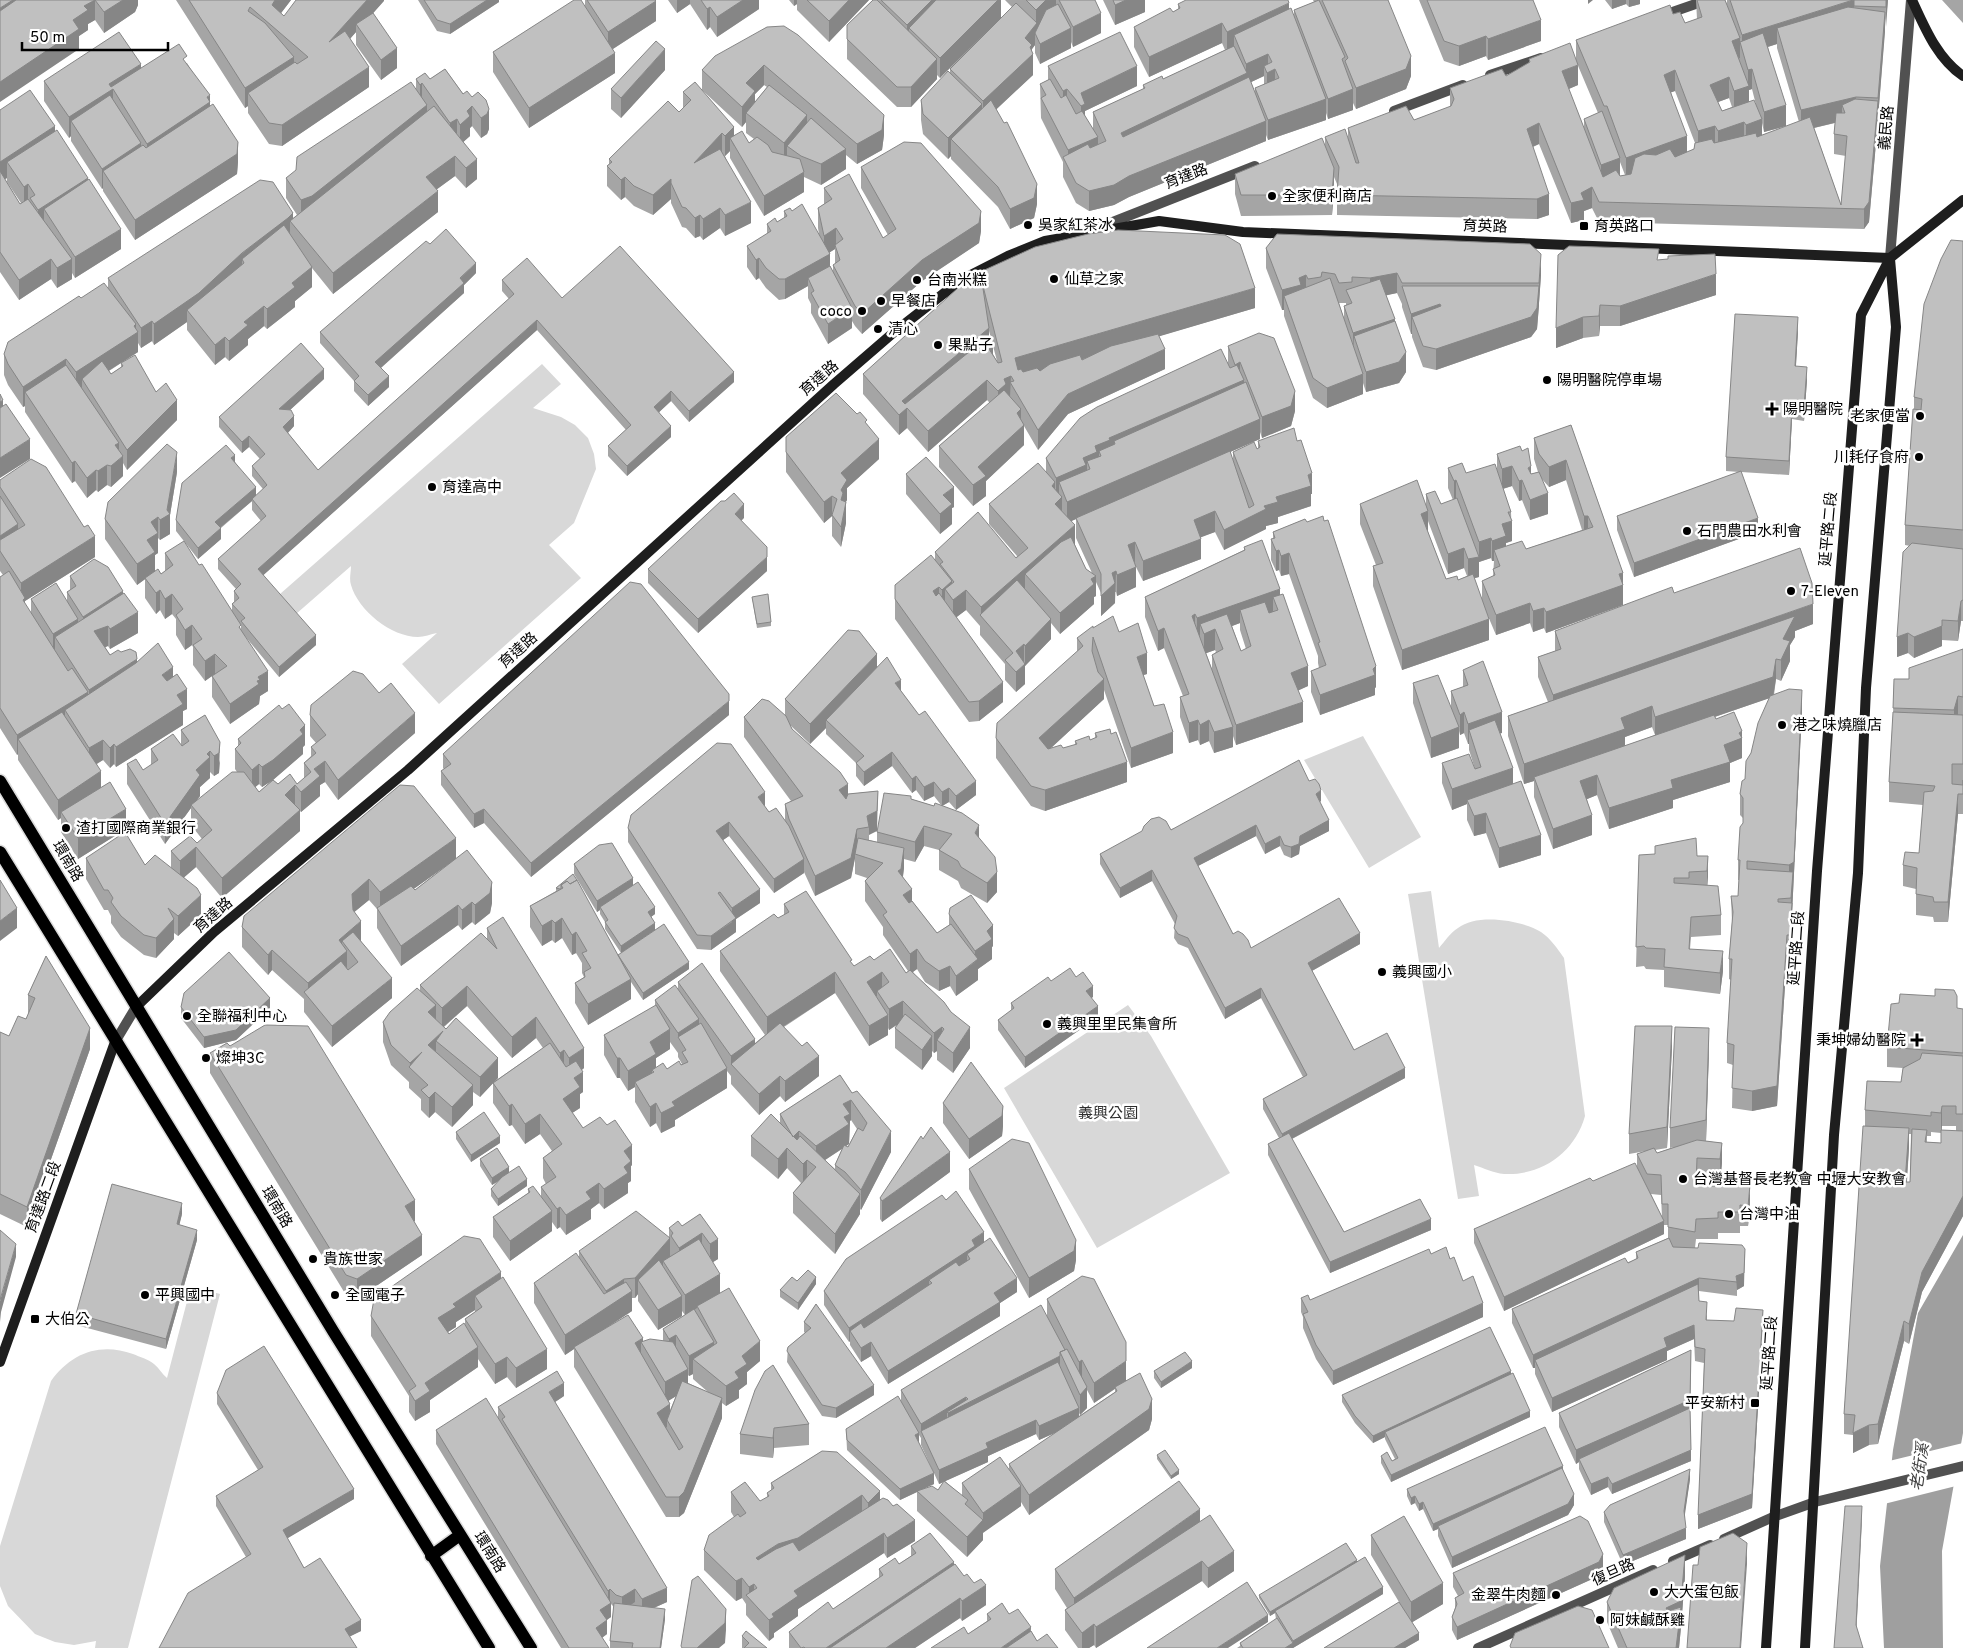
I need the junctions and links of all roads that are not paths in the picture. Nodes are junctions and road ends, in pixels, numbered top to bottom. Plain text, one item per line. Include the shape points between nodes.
1 (1707, 0) edge
2 (1911, 0) edge
3 (1652, 19) edge
4 (1550, 55) edge
5 (1963, 76) edge
6 (1384, 115) edge
7 (1264, 162) edge
8 (1963, 200) edge
9 (1080, 234) junction
10 (1890, 258) junction
11 (0, 781) edge
12 (0, 852) edge
13 (136, 1007) junction
14 (115, 1042) junction
15 (0, 1362) edge
16 (1963, 1466) edge
17 (1815, 1502) junction
18 (1773, 1517) junction
19 (460, 1535) junction
20 (431, 1556) junction
21 (489, 1648) edge
22 (532, 1648) edge
23 (1478, 1648) edge
24 (1766, 1648) edge
25 (1805, 1648) edge

1 - 3 street
2 - 5 main road via 1929,37 1953,69
2 - 10 street, 義民路
4 - 6 street
7 - 9 street, 育達路
8 - 10 main road, 延平路二段
9 - 10 main road, 育英路 via 1159,221 1243,232
9 - 13 main road, 育達路 via 1044,241 961,280 893,333 408,770 214,932
10 - 17 main road via 1896,327 1866,688 1858,873 1834,1135
10 - 18 main road, 延平路二段 via 1861,315 1816,881
11 - 13 main road, 環南路
12 - 14 main road
13 - 14 street, 育達路
13 - 19 main road, 環南路
14 - 15 main road, 育達路二段
14 - 20 main road
16 - 17 street, 復旦路
17 - 18 street, 復旦路
17 - 25 main road
18 - 23 street, 復旦路
18 - 24 main road, 延平路二段
19 - 20 main road
19 - 22 main road, 環南路
20 - 21 main road

